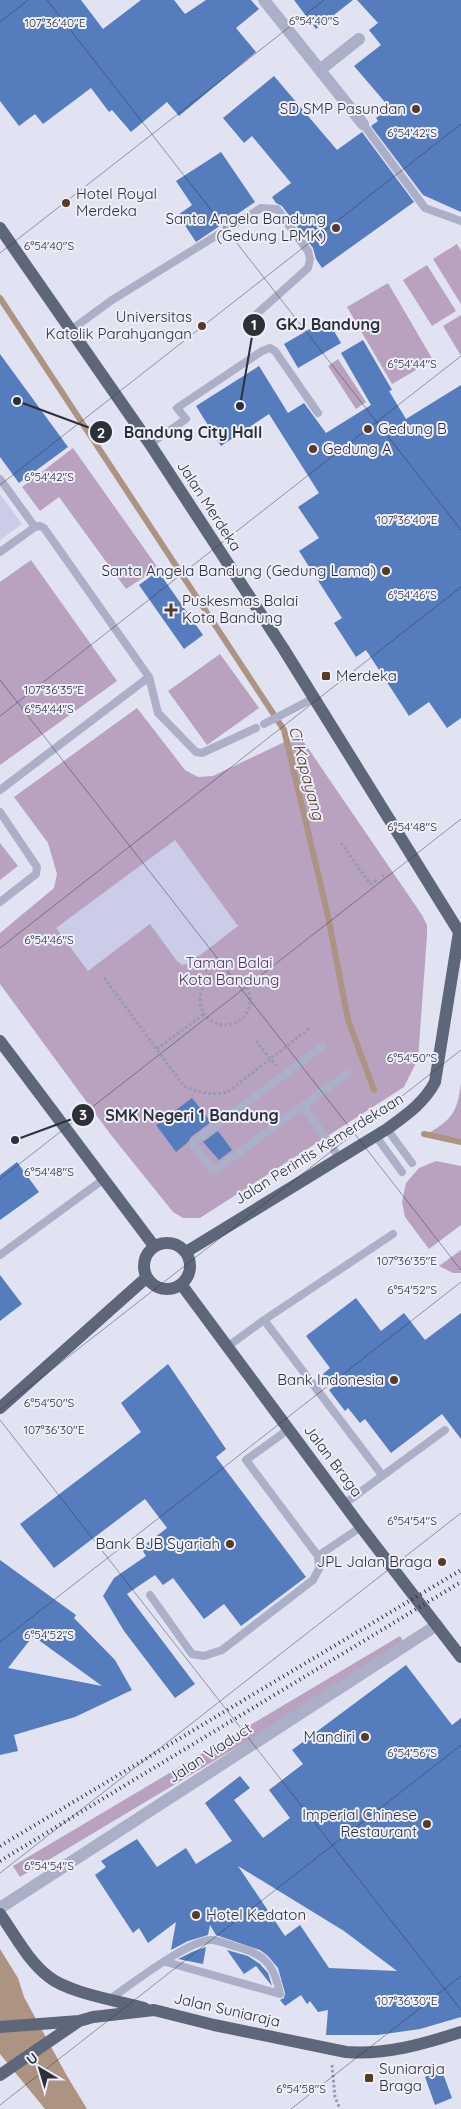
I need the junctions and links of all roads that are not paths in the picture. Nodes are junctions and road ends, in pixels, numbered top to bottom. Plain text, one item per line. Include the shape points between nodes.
1 (264, 0) edge
2 (359, 39) dead end
3 (321, 69) junction
4 (363, 124) joint
5 (461, 221) edge
6 (0, 228) edge
7 (252, 319) dead end
8 (70, 330) junction
9 (318, 413) dead end
10 (150, 444) junction
11 (0, 479) edge
12 (35, 527) junction
13 (0, 552) edge
14 (149, 677) junction
15 (314, 698) junction
16 (267, 722) dead end
17 (256, 728) dead end
18 (0, 790) edge
19 (0, 812) edge
20 (0, 902) edge
21 (460, 934) edge
22 (0, 1041) edge
23 (323, 1046) dead end
24 (348, 1073) dead end
25 (303, 1106) junction
26 (387, 1129) junction
27 (375, 1135) junction
28 (339, 1158) junction
29 (412, 1163) dead end
30 (402, 1172) dead end
31 (104, 1179) junction
32 (393, 1234) dead end
33 (154, 1246) junction
34 (186, 1252) junction
35 (0, 1255) edge
36 (146, 1278) junction
37 (181, 1284) junction
38 (264, 1320) junction
39 (227, 1347) junction
40 (0, 1408) edge
41 (288, 1429) junction
42 (445, 1430) dead end
43 (382, 1475) junction
44 (344, 1504) junction
45 (361, 1527) junction
46 (318, 1556) junction
47 (150, 1595) dead end
48 (437, 1625) junction
49 (461, 1657) edge
50 (0, 1908) edge
51 (0, 1914) edge
52 (166, 1962) junction
53 (110, 1999) junction
54 (154, 2010) junction
55 (78, 2021) junction
56 (0, 2027) edge
57 (461, 2032) edge
58 (2, 2074) edge

1 - 3 street
2 - 3 street
3 - 4 street
4 - 5 lane via 425,208
6 - 8 main road, Jalan Merdeka
7 - 8 lane via 308,268 310,258 277,209 269,207 260,208 112,300
8 - 10 main road, Jalan Merdeka
9 - 10 lane via 275,350 270,348 177,408 186,419
10 - 15 main road, Jalan Merdeka
11 - 12 lane
12 - 13 lane
12 - 14 lane via 44,528
14 - 17 lane via 158,713 199,754
14 - 18 lane
15 - 16 lane
15 - 21 main road, Jalan Merdeka
19 - 20 lane via 37,867 36,874
21 - 26 main road, Jalan Perintis Kemerdekaan via 435,1082 413,1111
22 - 31 main road
23 - 25 lane via 194,1142 194,1146 216,1170
24 - 25 lane
25 - 28 lane
26 - 27 main road, Jalan Perintis Kemerdekaan
26 - 29 lane
27 - 28 main road, Jalan Perintis Kemerdekaan
27 - 30 lane
28 - 34 main road, Jalan Perintis Kemerdekaan
31 - 33 main road
31 - 35 lane
32 - 38 lane
33 - 34 main road via 172,1243
33 - 36 main road via 143,1264
34 - 37 main road via 189,1272
36 - 37 main road via 162,1289
36 - 40 main road
37 - 39 main road, Jalan Braga
38 - 39 lane
38 - 43 lane
39 - 41 main road, Jalan Braga
41 - 44 main road, Jalan Braga
41 - 46 lane via 246,1460
42 - 43 lane
43 - 44 lane
44 - 45 main road, Jalan Braga
45 - 46 lane
45 - 48 main road, Jalan Braga
46 - 47 lane via 319,1569 313,1580 222,1650 204,1656 192,1654
48 - 49 main road, Jalan Braga
48 - 50 street, Jalan Viaduct
51 - 53 main road via 31,1959 50,1978
52 - 52 lane via 188,1948 211,1940 229,1945 257,1953 276,1973 280,1994
52 - 53 lane
53 - 54 main road
54 - 55 main road, Jalan Suniaraja
54 - 57 main road, Jalan Suniaraja via 214,2025 363,2053 430,2042
55 - 56 main road
55 - 58 main road, Jalan Suniaraja

